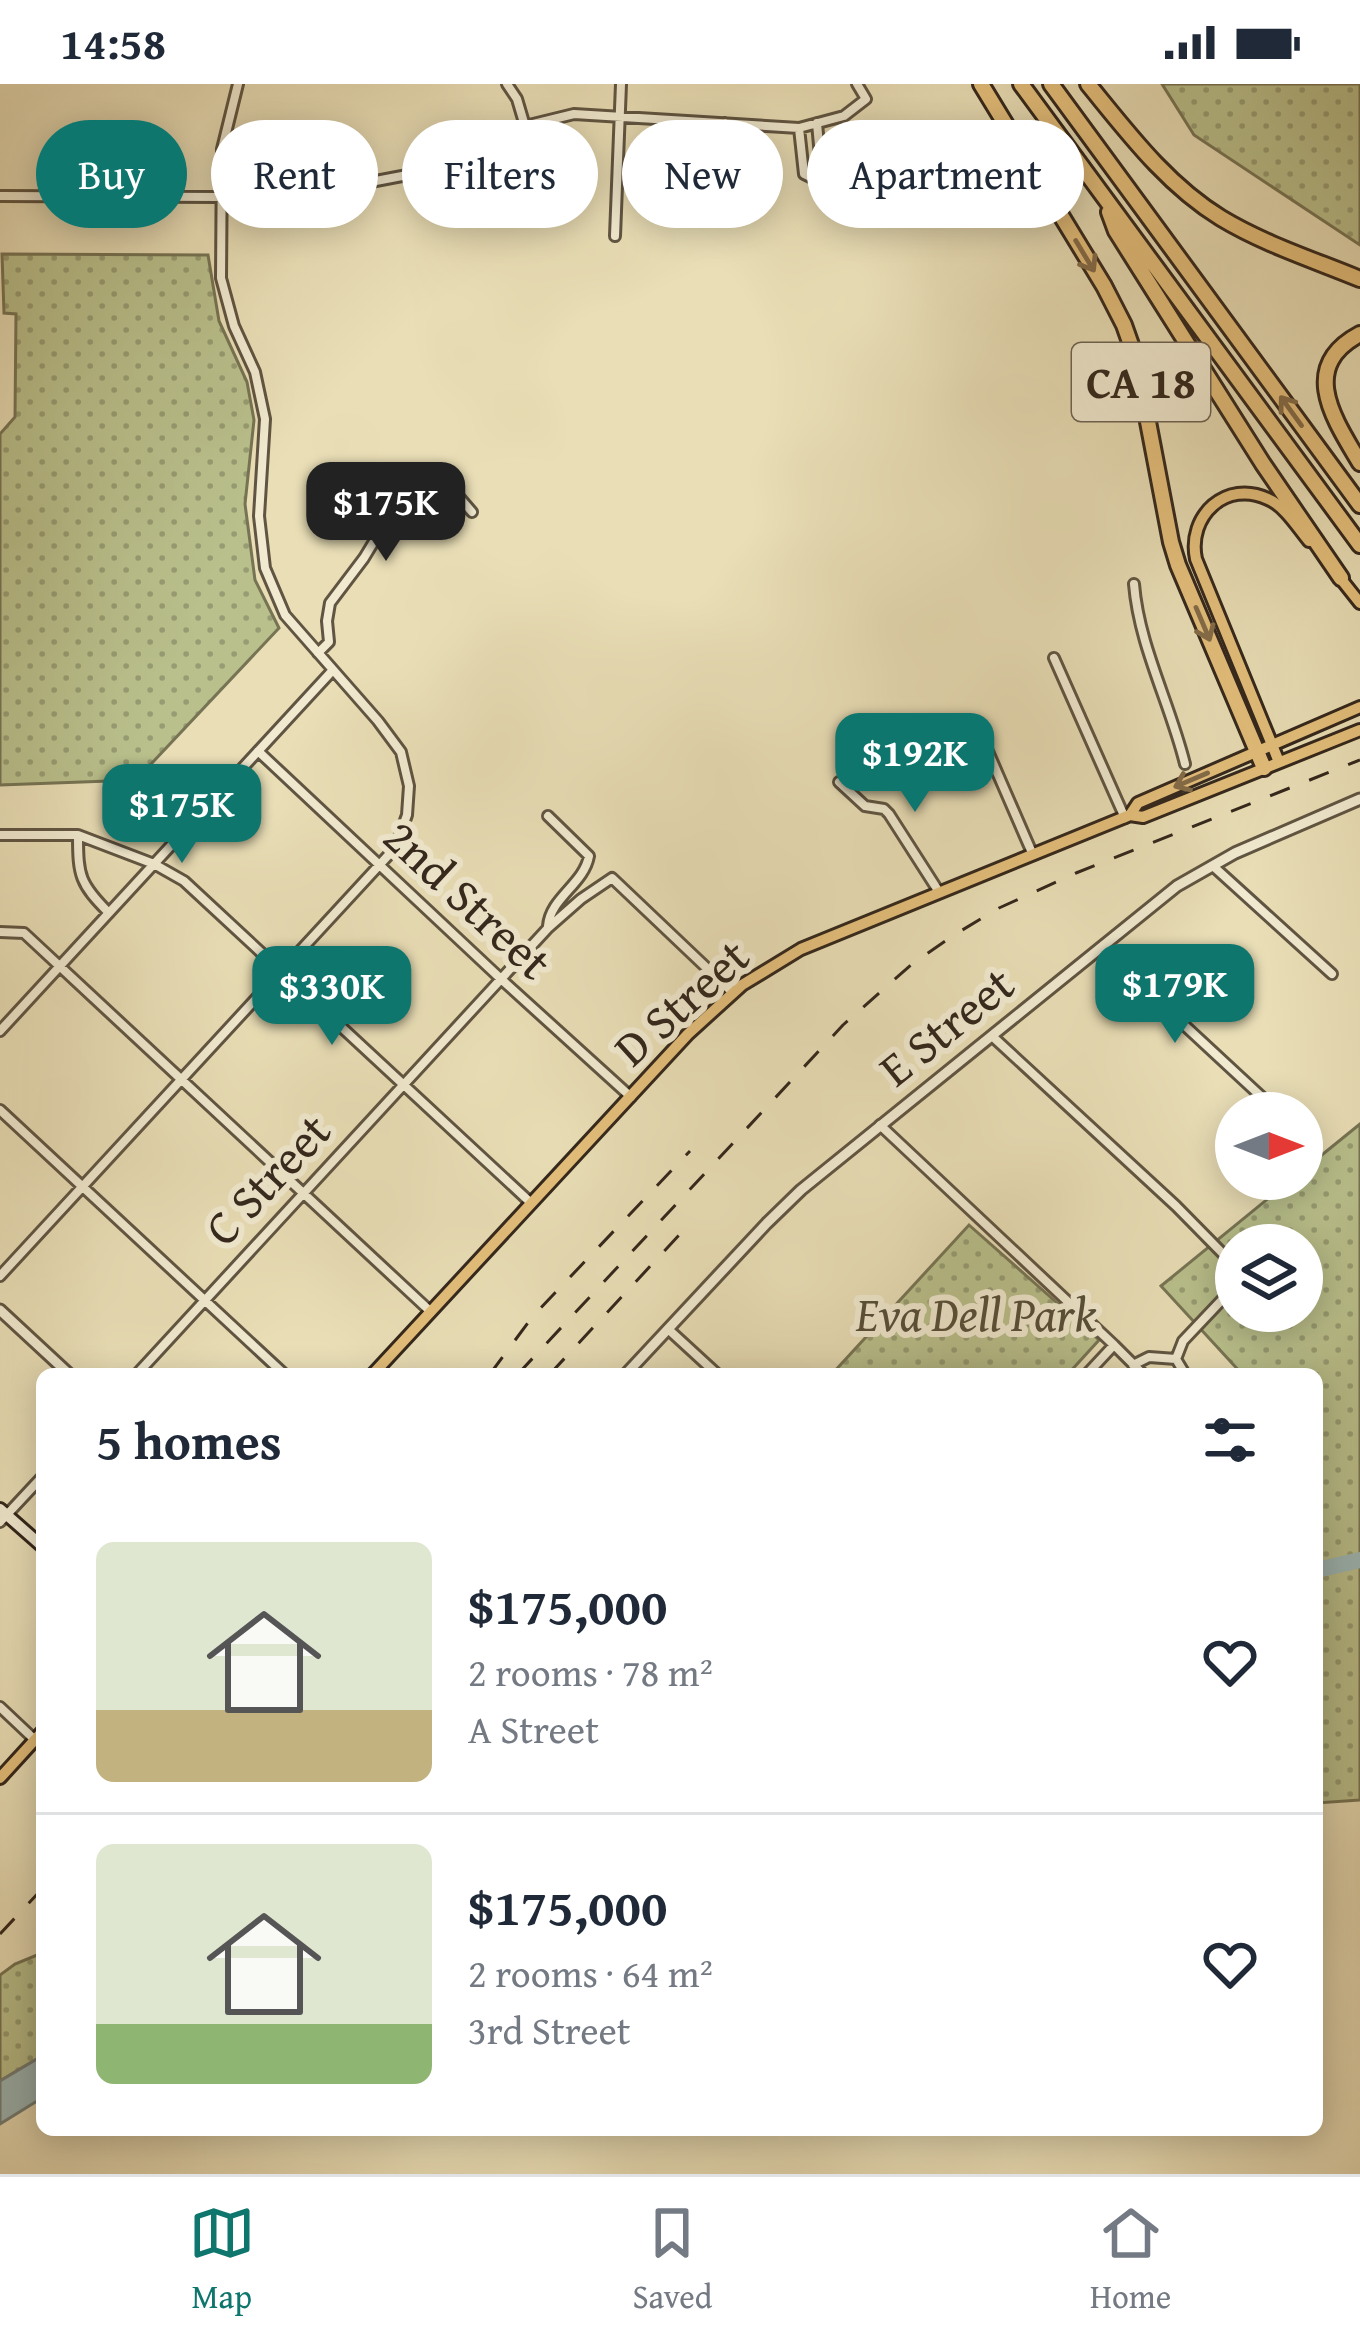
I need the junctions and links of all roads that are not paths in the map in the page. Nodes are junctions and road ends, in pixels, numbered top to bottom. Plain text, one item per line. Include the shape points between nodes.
1 (238, 84) edge
2 (507, 84) edge
3 (621, 84) edge
4 (857, 84) edge
5 (981, 84) edge
6 (1021, 84) edge
7 (1051, 84) edge
8 (1088, 84) edge
9 (619, 115) junction
10 (228, 120) edge
11 (523, 120) edge
12 (550, 120) edge
13 (675, 120) edge
14 (830, 120) edge
15 (807, 126) edge
16 (783, 127) edge
17 (799, 128) junction
18 (807, 176) edge
19 (0, 196) edge
20 (36, 196) edge
21 (1103, 196) junction
22 (220, 228) edge
23 (615, 236) dead end
24 (1360, 279) edge
25 (1360, 334) edge
26 (1360, 463) edge
27 (1360, 505) edge
28 (472, 512) dead end
29 (1360, 545) edge
30 (1341, 578) junction
31 (1135, 584) dead end
32 (1360, 602) edge
33 (318, 653) junction
34 (1054, 658) dead end
35 (332, 670) junction
36 (1360, 707) edge
37 (1360, 730) edge
38 (980, 734) dead end
39 (1272, 745) junction
40 (258, 751) junction
41 (1257, 752) junction
42 (1186, 764) dead end
43 (1272, 765) junction
44 (839, 782) dead end
45 (1360, 799) edge
46 (548, 816) dead end
47 (1127, 817) junction
48 (0, 835) edge
49 (78, 835) junction
50 (1034, 856) junction
51 (154, 864) junction
52 (379, 865) junction
53 (1212, 865) junction
54 (940, 893) junction
55 (109, 913) junction
56 (548, 928) junction
57 (0, 932) edge
58 (1100, 946) junction
59 (59, 967) junction
60 (281, 971) junction
61 (1332, 974) dead end
62 (500, 979) junction
63 (732, 992) junction
64 (0, 1031) edge
65 (992, 1036) junction
66 (182, 1078) junction
67 (404, 1085) junction
68 (1257, 1092) edge
69 (631, 1097) junction
70 (0, 1110) edge
71 (880, 1125) junction
72 (82, 1187) junction
73 (305, 1192) junction
74 (532, 1204) junction
75 (1215, 1246) edge
76 (0, 1276) edge
77 (205, 1300) junction
78 (1215, 1308) edge
79 (0, 1310) edge
80 (432, 1312) junction
81 (668, 1329) junction
82 (1114, 1345) junction
83 (1176, 1359) junction
84 (1133, 1364) junction
85 (63, 1368) edge
86 (143, 1368) edge
87 (278, 1368) edge
88 (379, 1368) edge
89 (632, 1368) edge
90 (710, 1368) edge
91 (1093, 1368) edge
92 (1137, 1368) edge
93 (1181, 1368) edge
94 (36, 1483) edge
95 (2, 1515) edge
96 (36, 1541) edge
97 (0, 1707) edge
98 (36, 1734) edge
99 (36, 1739) edge
100 (0, 1778) edge

1 - 10 street
2 - 11 street
3 - 9 street
4 - 14 street via 866,99
5 -> 41 highway, CA 18 via 1124,325 1171,542
6 - 21 highway
27 -> 7 highway
8 - 24 highway via 1201,204 1252,236
9 - 12 street
9 - 13 street
9 - 23 street
15 - 17 street
16 - 17 street
17 - 18 street
19 - 20 street
21 - 29 highway
21 - 30 highway via 1116,231
22 - 33 street via 221,278 265,419 265,568 285,615
25 - 26 highway via 1332,358 1325,384
28 - 33 street via 441,476 413,477 330,603 329,642
30 - 32 main road
30 - 39 main road via 1269,499 1228,496 1199,520 1196,559
31 - 42 street via 1137,617
33 - 35 street
34 - 47 street
35 - 40 street
35 - 52 street via 401,752 407,814
36 - 39 main road, D Street
37 - 43 main road, D Street
38 - 50 street
39 - 41 main road, D Street
39 - 43 main road
40 - 51 street
40 - 52 street, 2nd Street
41 - 43 highway
41 -> 47 main road, D Street via 1138,803
43 - 47 main road, D Street
44 - 54 street via 865,806 889,814
45 - 53 street, E Street
46 - 56 street via 589,856
47 - 50 main road, D Street
48 - 49 street
49 - 51 street
49 - 55 street via 78,874
50 - 54 main road, D Street
51 - 55 street
51 - 60 street via 184,881
52 - 60 street
52 - 62 street, 2nd Street
53 - 58 street, E Street
53 - 61 street
54 - 63 main road, D Street via 802,949
55 - 59 street
56 - 62 street, C Street
56 - 63 street via 612,878
57 - 59 street via 24,933
58 - 65 street, E Street
58 - 68 street
59 - 64 street
59 - 66 street
60 - 66 street
60 - 67 street
62 - 67 street, C Street
62 - 69 street, 2nd Street
63 - 69 main road, D Street
65 - 71 street, E Street
65 - 75 street
66 - 72 street
66 - 73 street
67 - 73 street, C Street
67 - 74 street
69 - 74 main road, D Street
70 - 72 street
71 - 81 street, E Street via 784,1205
71 - 82 street
72 - 76 street
72 - 77 street
73 - 77 street, C Street
73 - 80 street
74 - 80 main road, D Street
77 - 86 street, C Street
77 - 87 street
78 - 83 street
79 - 85 street
80 - 88 main road, D Street
81 - 89 street, E Street
81 - 90 street
82 - 84 street
82 - 91 street
83 - 84 street
83 - 93 street
84 - 92 street
94 - 95 street
95 - 96 main road
97 - 98 street
99 - 100 main road

